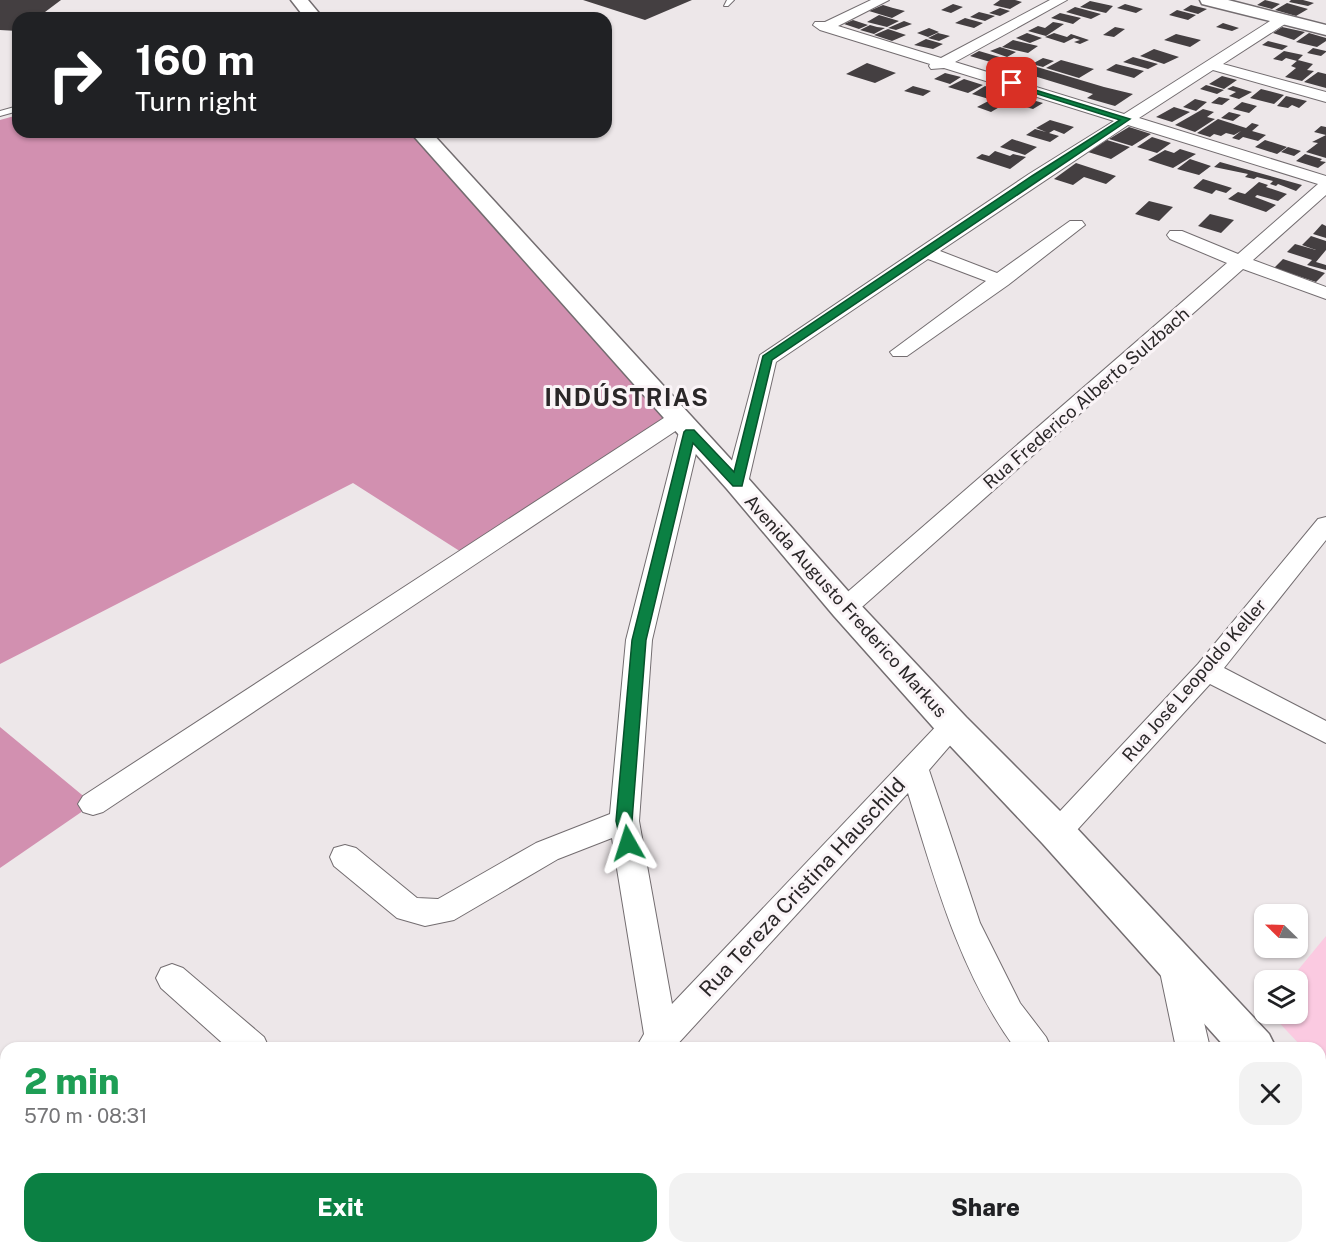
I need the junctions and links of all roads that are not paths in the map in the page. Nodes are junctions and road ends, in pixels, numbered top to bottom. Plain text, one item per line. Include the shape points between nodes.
1 (298, 0) edge
2 (882, 0) edge
3 (1059, 0) edge
4 (1220, 1) edge
5 (309, 12) edge
6 (1283, 20) junction
7 (1325, 29) edge
8 (944, 62) junction
9 (1211, 65) junction
10 (925, 72) dead end
11 (1326, 97) edge
12 (1126, 119) junction
13 (425, 138) edge
14 (1326, 181) edge
15 (1326, 186) edge
16 (1076, 225) dead end
17 (1176, 235) dead end
18 (927, 252) junction
19 (1241, 262) junction
20 (1001, 280) junction
21 (1326, 293) edge
22 (900, 352) dead end
23 (684, 426) junction
24 (737, 483) junction
25 (1326, 524) edge
26 (845, 608) junction
27 (1207, 671) junction
28 (953, 726) junction
29 (1326, 733) edge
30 (915, 768) junction
31 (93, 804) dead end
32 (624, 821) junction
33 (1057, 833) junction
34 (345, 857) dead end
35 (1173, 960) junction
36 (172, 978) dead end
37 (245, 1042) edge
38 (656, 1042) edge
39 (657, 1042) edge
40 (1030, 1042) edge
41 (1192, 1042) edge
42 (1248, 1042) edge

1 - 5 street
2 - 8 street via 823,26
3 - 8 street
4 - 6 street
6 - 7 street
6 - 9 street
8 - 10 street
8 - 12 street
9 - 11 street
9 - 12 street
12 - 14 street
12 - 18 street
13 - 23 street, Avenida Augusto Frederico Markus
15 - 19 street, Rua Frederico Alberto Sulzbach
16 - 20 street
17 - 19 street
18 - 20 street
18 - 24 street via 767,359
19 - 21 street
19 - 26 street, Rua Frederico Alberto Sulzbach
20 - 22 street
23 - 24 street, Avenida Augusto Frederico Markus
23 - 31 street
23 - 32 street via 639,640
24 - 26 street, Avenida Augusto Frederico Markus
25 - 27 street, Rua José Leopoldo Keller
26 - 28 street, Avenida Augusto Frederico Markus
27 - 29 street
27 - 33 street, Rua José Leopoldo Keller
28 - 30 street, Rua Tereza Cristina Hauschild
28 - 33 street, Avenida Augusto Frederico Markus
30 - 39 street, Rua Tereza Cristina Hauschild
30 - 40 street via 964,923 1008,1013
32 - 34 street via 547,851 443,910 425,913 408,909
32 - 38 street
33 - 35 street, Avenida Augusto Frederico Markus
35 - 41 street
35 - 42 street, Avenida Augusto Frederico Markus
36 - 37 street

